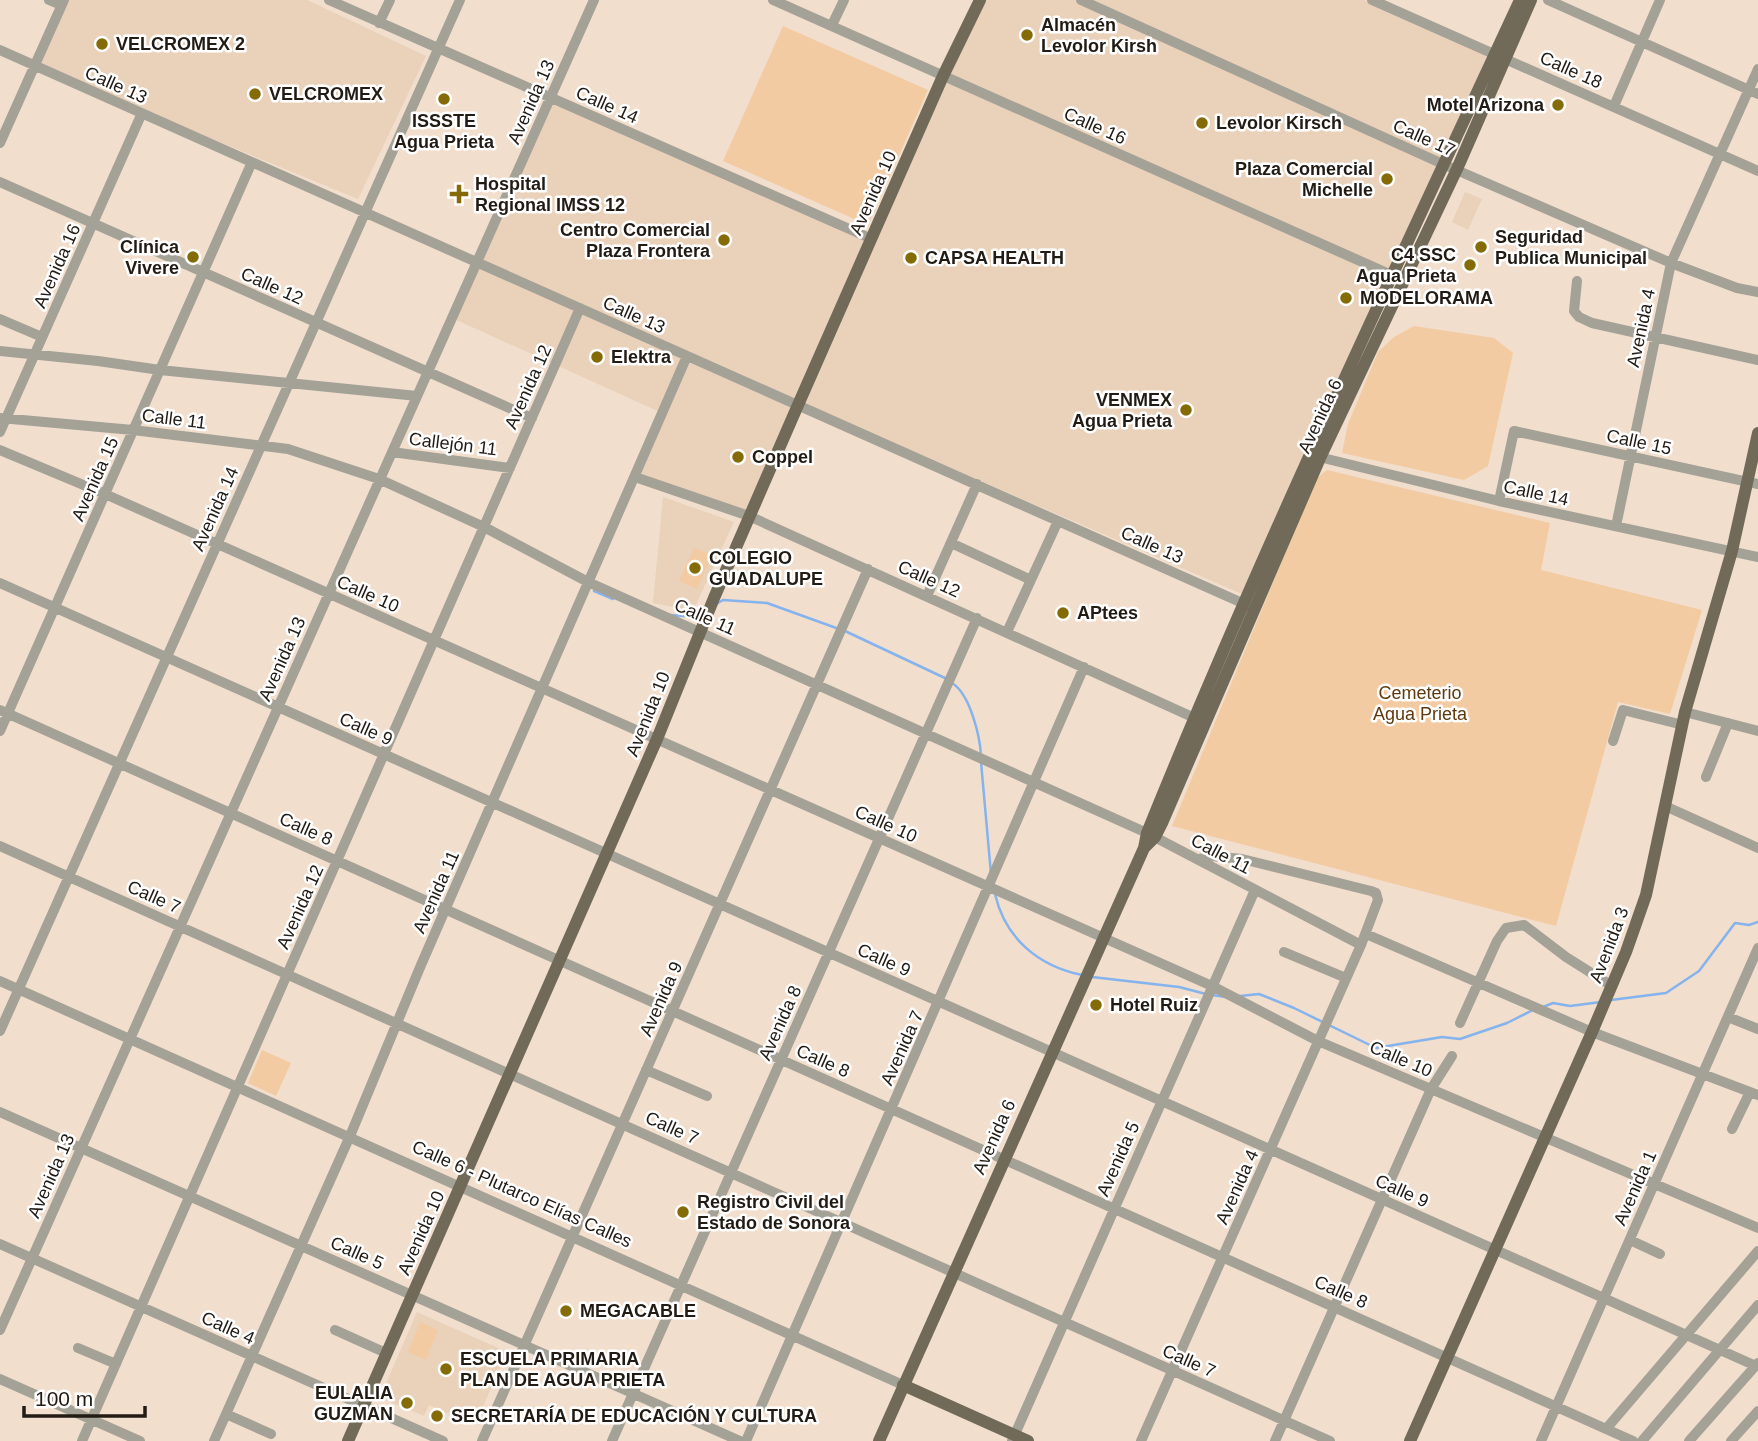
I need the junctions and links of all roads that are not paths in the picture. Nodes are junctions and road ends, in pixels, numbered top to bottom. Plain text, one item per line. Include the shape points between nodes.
1 (49, 0) edge
2 (329, 0) edge
3 (390, 0) edge
4 (460, 0) edge
5 (594, 0) edge
6 (772, 0) edge
7 (844, 0) edge
8 (981, 0) edge
9 (1081, 0) edge
10 (1372, 0) edge
11 (1520, 0) edge
12 (1531, 0) edge
13 (1548, 0) edge
14 (1660, 0) edge
15 (63, 3) edge
16 (379, 23) junction
17 (832, 25) junction
18 (1641, 43) junction
19 (438, 49) junction
20 (0, 50) edge
21 (1500, 57) junction
22 (35, 65) junction
23 (1758, 69) edge
24 (943, 76) junction
25 (1753, 92) edge
26 (551, 97) junction
27 (1614, 106) junction
28 (142, 113) junction
29 (0, 143) edge
30 (1720, 154) junction
31 (252, 162) junction
32 (1451, 167) junction
33 (1758, 171) edge
34 (0, 182) edge
35 (364, 212) junction
36 (93, 223) junction
37 (872, 239) junction
38 (476, 262) junction
39 (1671, 263) junction
40 (203, 272) junction
41 (1399, 279) junction
42 (1577, 281) dead end
43 (1758, 292) edge
44 (580, 308) junction
45 (0, 319) edge
46 (316, 322) junction
47 (1655, 336) junction
48 (43, 337) junction
49 (0, 351) edge
50 (35, 354) junction
51 (687, 356) junction
52 (1758, 360) edge
53 (160, 370) junction
54 (428, 372) junction
55 (289, 382) junction
56 (417, 396) junction
57 (798, 405) junction
58 (3, 418) edge
59 (532, 418) junction
60 (133, 430) junction
61 (0, 432) edge
62 (1758, 433) edge
63 (261, 445) junction
64 (0, 450) edge
65 (391, 452) junction
66 (1314, 456) junction
67 (1630, 456) junction
68 (510, 468) junction
69 (635, 477) junction
70 (379, 479) junction
71 (1753, 482) edge
72 (977, 484) junction
73 (105, 494) junction
74 (1499, 501) junction
75 (749, 516) junction
76 (1058, 521) junction
77 (1616, 526) junction
78 (484, 527) junction
79 (951, 542) junction
80 (217, 544) junction
81 (1732, 551) junction
82 (1758, 557) edge
83 (868, 569) junction
84 (1031, 580) junction
85 (588, 582) junction
86 (0, 583) edge
87 (328, 593) junction
88 (927, 596) junction
89 (1250, 606) junction
90 (55, 608) junction
91 (976, 618) junction
92 (702, 627) junction
93 (1007, 632) junction
94 (434, 640) junction
95 (166, 657) junction
96 (1084, 667) junction
97 (817, 684) junction
98 (542, 688) junction
99 (278, 707) junction
100 (4, 712) edge
101 (1193, 718) junction
102 (1684, 719) junction
103 (1206, 722) junction
104 (1728, 723) junction
105 (1758, 731) edge
106 (0, 732) edge
107 (925, 734) junction
108 (657, 739) junction
109 (1614, 741) dead end
110 (384, 754) junction
111 (119, 763) junction
112 (1706, 777) dead end
113 (1034, 783) junction
114 (770, 790) junction
115 (492, 803) junction
116 (1665, 806) junction
117 (231, 813) junction
118 (1151, 835) junction
119 (879, 838) junction
120 (0, 846) edge
121 (1758, 848) edge
122 (607, 853) junction
123 (1199, 859) junction
124 (337, 861) junction
125 (68, 876) junction
126 (989, 887) junction
127 (1255, 890) junction
128 (720, 904) junction
129 (446, 909) junction
130 (180, 926) junction
131 (1366, 933) junction
132 (1102, 939) junction
133 (1361, 945) junction
134 (1758, 948) edge
135 (1284, 952) dead end
136 (829, 953) junction
137 (560, 960) junction
138 (1755, 964) edge
139 (288, 974) junction
140 (1346, 978) junction
141 (0, 981) edge
142 (1480, 982) junction
143 (1212, 986) junction
144 (19, 989) junction
145 (1607, 996) junction
146 (939, 1002) junction
147 (673, 1011) junction
148 (1728, 1017) junction
149 (397, 1022) junction
150 (1460, 1023) dead end
151 (1758, 1029) edge
152 (0, 1031) edge
153 (1592, 1032) junction
154 (1319, 1038) junction
155 (130, 1039) junction
156 (1051, 1052) junction
157 (1452, 1056) dead end
158 (781, 1059) junction
159 (646, 1070) junction
160 (510, 1073) junction
161 (1702, 1074) junction
162 (238, 1087) junction
163 (1432, 1089) junction
164 (1754, 1094) edge
165 (707, 1097) dead end
166 (1161, 1101) junction
167 (892, 1109) junction
168 (0, 1112) edge
169 (623, 1123) junction
170 (1732, 1129) dead end
171 (349, 1136) junction
172 (1544, 1137) junction
173 (81, 1148) junction
174 (1270, 1149) junction
175 (1004, 1158) junction
176 (732, 1171) junction
177 (1655, 1183) junction
178 (461, 1186) junction
179 (190, 1196) junction
180 (1382, 1199) junction
181 (1114, 1208) junction
182 (842, 1223) junction
183 (1758, 1228) edge
184 (573, 1237) junction
185 (1630, 1240) junction
186 (0, 1244) edge
187 (299, 1245) junction
188 (1494, 1249) junction
189 (1758, 1251) edge
190 (1660, 1254) dead end
191 (1223, 1256) junction
192 (32, 1258) junction
193 (953, 1273) junction
194 (681, 1286) junction
195 (412, 1295) junction
196 (1605, 1298) junction
197 (1758, 1305) edge
198 (1335, 1306) junction
199 (141, 1307) junction
200 (1064, 1322) junction
201 (0, 1330) edge
202 (335, 1330) dead end
203 (792, 1336) junction
204 (1688, 1336) junction
205 (525, 1345) junction
206 (78, 1348) dead end
207 (1719, 1349) junction
208 (386, 1353) junction
209 (251, 1356) junction
210 (1446, 1357) junction
211 (116, 1364) junction
212 (1757, 1364) edge
213 (1172, 1371) junction
214 (0, 1379) edge
215 (903, 1385) junction
216 (633, 1394) junction
217 (363, 1406) junction
218 (1557, 1406) junction
219 (1758, 1411) edge
220 (226, 1414) junction
221 (92, 1420) junction
222 (1285, 1421) junction
223 (1606, 1429) junction
224 (271, 1434) dead end
225 (1013, 1438) edge
226 (82, 1441) edge
227 (140, 1441) edge
228 (214, 1441) edge
229 (348, 1441) edge
230 (443, 1441) edge
231 (482, 1441) edge
232 (612, 1441) edge
233 (740, 1441) edge
234 (746, 1441) edge
235 (879, 1441) edge
236 (1028, 1441) edge
237 (1142, 1441) edge
238 (1275, 1441) edge
239 (1330, 1441) edge
240 (1410, 1441) edge
241 (1541, 1441) edge
242 (1633, 1441) edge
243 (1642, 1441) edge
244 (1689, 1441) edge
245 (1731, 1441) edge

1 - 15 street
2 - 16 street, Calle 14
3 - 16 street
4 - 19 street, Avenida 14
5 - 26 street, Avenida 13
6 - 17 street, Calle 16
7 - 17 street
8 - 24 main road, Avenida 10
9 - 32 street, Calle 17
10 - 21 street, Calle 18
11 - 21 main road, Avenida 6
12 - 21 main road, Avenida 6
13 - 18 street
14 - 18 street
15 - 22 street
16 - 19 street, Calle 14
17 - 24 street, Calle 16
18 - 25 street
18 - 27 street
19 - 26 street, Calle 14
19 - 35 street, Avenida 14
20 - 22 street, Calle 13
21 - 27 street, Calle 18
21 - 32 main road, Avenida 6
22 - 28 street, Calle 13
22 - 29 street
23 - 25 street, Avenida 4
24 - 37 main road, Avenida 10
24 - 41 street, Calle 16
25 - 30 street, Avenida 4
26 - 37 street, Calle 14
26 - 38 street, Avenida 13
27 - 30 street, Calle 18
28 - 31 street, Calle 13
28 - 36 street, Avenida 16
30 - 33 street, Calle 18
30 - 39 street, Avenida 4
31 - 35 street, Calle 13
31 - 40 street, Avenida 15
32 - 39 street, Calle 17
32 - 41 main road, Avenida 6
34 - 36 street, Calle 12
35 - 38 street, Calle 13
35 - 46 street, Avenida 14
36 - 40 street, Calle 12
36 - 48 street, Avenida 16
37 - 57 main road, Avenida 10
38 - 44 street, Calle 13
38 - 54 street, Avenida 13
39 - 43 street, Calle 17
39 - 47 street, Avenida 4
40 - 46 street, Calle 12
40 - 53 street, Avenida 15
41 - 66 main road, Avenida 6
42 - 47 street via 1574,311 1579,317
44 - 51 street, Calle 13
44 - 59 street, Avenida 12
45 - 48 street
46 - 54 street, Calle 12
46 - 55 street, Avenida 14
47 - 52 street
47 - 67 street, Avenida 4
48 - 50 street, Avenida 16
49 - 50 street
50 - 53 street
50 - 58 street, Avenida 16
51 - 57 street, Calle 13
51 - 69 street, Avenida 11
53 - 55 street
53 - 60 street, Avenida 15
54 - 56 street, Avenida 13
54 - 59 street, Calle 12
55 - 56 street
55 - 63 street, Avenida 14
56 - 65 street, Avenida 13
57 - 72 street, Calle 13
57 - 75 main road, Avenida 10
58 - 60 street, Calle 11
58 - 61 street, Avenida 16
59 - 68 street, Avenida 12
60 - 63 street, Calle 11
60 - 73 street, Avenida 15
62 - 71 main road, Avenida 3
63 - 70 street, Calle 11 via 317,457
63 - 80 street, Avenida 14
64 - 73 street, Calle 10
65 - 68 street, Callejón 11
65 - 70 street, Avenida 13
66 - 74 street, Calle 14
66 - 89 main road, Avenida 6
67 - 71 street, Calle 15
67 - 74 street, Calle 15 via 1514,430
67 - 77 street, Avenida 4
68 - 78 street, Avenida 12
69 - 75 street, Calle 12
69 - 85 street, Avenida 11
70 - 78 street, Calle 11
70 - 87 street, Avenida 13
71 - 81 main road, Avenida 3
72 - 76 street, Calle 13
72 - 79 street
73 - 80 street, Calle 10
73 - 90 street, Avenida 15
74 - 77 street, Calle 14
75 - 83 street, Calle 12
75 - 92 main road, Avenida 10
76 - 84 street
76 - 89 street, Calle 13
77 - 81 street, Calle 14
78 - 85 street, Calle 11
78 - 94 street, Avenida 12
79 - 84 street
79 - 88 street
80 - 87 street, Calle 10
80 - 95 street, Avenida 14
81 - 82 street, Calle 14
81 - 102 main road, Avenida 3
83 - 88 street, Calle 12
83 - 97 street, Avenida 9
84 - 93 street
85 - 92 street, Calle 11
85 - 98 street, Avenida 11
86 - 90 street, Calle 9
87 - 94 street, Calle 10
87 - 99 street, Avenida 13
88 - 91 street, Calle 12
89 - 101 main road, Avenida 6
89 - 103 main road, Avenida 6
90 - 95 street, Calle 9
90 - 100 street, Avenida 15
91 - 93 street, Calle 12
91 - 107 street, Avenida 8
92 - 97 street, Calle 11
92 - 108 main road, Avenida 10
93 - 96 street, Calle 12
94 - 98 street, Calle 10
94 - 110 street, Avenida 12
95 - 99 street, Calle 9
95 - 111 street, Avenida 14
96 - 101 street, Calle 12
96 - 113 street, Avenida 7
97 - 107 street, Calle 11
97 - 114 street, Avenida 9
98 - 108 street, Calle 10
98 - 115 street, Avenida 11
99 - 110 street, Calle 9
99 - 117 street, Avenida 13
100 - 106 street, Avenida 15
100 - 111 street, Calle 8
101 - 103 street, Calle 12
101 - 118 main road, Avenida 6
102 - 104 street
102 - 109 street via 1623,710
102 - 116 main road, Avenida 3
103 - 118 main road, Avenida 6
104 - 105 street
104 - 112 street
107 - 113 street, Calle 11
107 - 119 street, Avenida 8
108 - 114 street, Calle 10
108 - 122 main road, Avenida 10
110 - 115 street, Calle 9
110 - 124 street, Avenida 12
111 - 117 street, Calle 8
111 - 125 street, Avenida 14
113 - 118 street, Calle 11
113 - 126 street, Avenida 7
114 - 119 street, Calle 10
114 - 128 street, Avenida 9
115 - 122 street, Calle 9
115 - 129 street, Avenida 11
116 - 121 street
116 - 145 main road, Avenida 3 via 1647,895
117 - 124 street, Calle 8
117 - 130 street, Avenida 13
118 - 123 street, Calle 11
118 - 132 main road, Avenida 6
119 - 126 street, Calle 10
119 - 136 street, Avenida 8
120 - 125 street, Calle 7
122 - 128 street, Calle 9
122 - 137 main road, Avenida 10
123 - 127 street, Calle 11
123 - 131 street, Avenida 4 via 1242,859 1376,893 1378,900
124 - 129 street, Calle 8
124 - 139 street, Avenida 12
125 - 130 street, Calle 7
125 - 144 street, Avenida 14
126 - 132 street, Calle 10
126 - 146 street, Avenida 7
127 - 133 street, Calle 11
127 - 143 street, Avenida 5
128 - 136 street, Calle 9
128 - 147 street, Avenida 9
129 - 137 street, Calle 8
129 - 149 street, Avenida 11
130 - 139 street, Calle 7
130 - 155 street, Avenida 13
131 - 133 street, Avenida 4
131 - 142 street
132 - 143 street, Calle 10
132 - 156 main road, Avenida 6
133 - 140 street, Avenida 4
134 - 138 street, Avenida 1
135 - 140 street
136 - 146 street, Calle 9
136 - 158 street, Avenida 8
137 - 147 street, Calle 8
137 - 160 main road, Avenida 10
138 - 148 street, Avenida 1
139 - 149 street, Calle 7
139 - 162 street, Avenida 12
140 - 154 street, Avenida 4
141 - 144 street, Calle 6 - Plutarco Elías Calles
142 - 145 street via 1506,928 1524,925
142 - 150 street
142 - 153 street
143 - 154 street, Calle 10
143 - 166 street, Avenida 5
144 - 152 street, Avenida 14
144 - 155 street, Calle 6 - Plutarco Elías Calles
145 - 153 main road, Avenida 3
146 - 156 street, Calle 9
146 - 167 street, Avenida 7
147 - 158 street, Calle 8
147 - 159 street, Avenida 9
148 - 151 street
148 - 161 street, Avenida 1
149 - 160 street, Calle 7
149 - 171 street, Avenida 11
153 - 161 street
153 - 172 main road, Avenida 3
154 - 163 street, Calle 10
154 - 174 street, Avenida 4
155 - 162 street, Calle 6 - Plutarco Elías Calles
155 - 173 street, Avenida 13
156 - 166 street, Calle 9
156 - 175 main road, Avenida 6
157 - 163 street
158 - 167 street, Calle 8
158 - 176 street, Avenida 8
159 - 165 street
159 - 169 street, Avenida 9
160 - 169 street, Calle 7
160 - 178 main road, Avenida 10
161 - 164 street
161 - 177 street, Avenida 1
162 - 171 street, Calle 6 - Plutarco Elías Calles
162 - 179 street, Avenida 12
163 - 172 street, Calle 10
163 - 180 street
164 - 170 street
166 - 174 street, Calle 9
166 - 181 street, Avenida 5
167 - 175 street, Calle 8
167 - 182 street, Avenida 7
168 - 173 street, Calle 5
169 - 176 street, Calle 7
169 - 184 street, Avenida 9
171 - 178 street, Calle 6 - Plutarco Elías Calles
171 - 187 street, Avenida 11
172 - 177 street, Calle 10
172 - 188 main road, Avenida 3
173 - 179 street, Calle 5
173 - 192 street, Avenida 13
174 - 180 street, Calle 9
174 - 191 street, Avenida 4
175 - 181 street, Calle 8
175 - 193 main road, Avenida 6
176 - 182 street, Calle 7
176 - 194 street, Avenida 8
177 - 183 street, Calle 10
177 - 185 street, Avenida 1
178 - 184 street, Calle 6 - Plutarco Elías Calles
178 - 195 main road, Avenida 10
179 - 187 street, Calle 5
179 - 199 street, Avenida 12
180 - 188 street, Calle 9
180 - 198 street
181 - 191 street, Calle 8
181 - 200 street, Avenida 5
182 - 193 street, Calle 7
182 - 203 street, Avenida 7
184 - 194 street, Calle 6 - Plutarco Elías Calles
184 - 205 street, Avenida 9
185 - 190 street
185 - 196 street, Avenida 1
186 - 192 street, Calle 4
187 - 195 street, Calle 5
187 - 209 street, Avenida 11
188 - 196 street, Calle 9
188 - 210 main road, Avenida 3
189 - 204 street
191 - 198 street, Calle 8
191 - 213 street, Avenida 4
192 - 199 street, Calle 4
192 - 201 street, Avenida 13
193 - 200 street, Calle 7
193 - 215 main road, Avenida 6
194 - 203 street, Calle 6 - Plutarco Elías Calles
194 - 216 street, Avenida 8
195 - 205 street, Calle 5
195 - 208 main road, Avenida 10
196 - 204 street, Calle 9
196 - 218 street, Avenida 1
197 - 207 street
198 - 210 street, Calle 8
198 - 222 street
199 - 209 street, Calle 4
199 - 211 street, Avenida 12
200 - 213 street, Calle 7
200 - 225 street, Avenida 5
202 - 208 street
203 - 215 street, Calle 6 - Plutarco Elías Calles
203 - 234 street, Avenida 7
204 - 207 street, Calle 9
204 - 223 street
205 - 216 street, Calle 5
205 - 231 street, Avenida 9
206 - 211 street
207 - 212 street, Calle 9
207 - 243 street
208 - 217 main road, Avenida 10
209 - 217 street, Calle 4
209 - 220 street, Avenida 11
210 - 218 street, Calle 8
210 - 240 main road, Avenida 3
211 - 221 street, Avenida 12
212 - 244 street
213 - 222 street, Calle 7
213 - 237 street, Avenida 4
214 - 221 street
215 - 225 main road, Calle 6 - Plutarco Elías Calles
215 - 235 main road, Avenida 6
216 - 232 street, Avenida 8
216 - 233 street, Calle 5
217 - 229 main road, Avenida 10
217 - 230 street, Calle 4
218 - 223 street, Calle 8
218 - 241 street, Avenida 1
219 - 245 street
220 - 224 street
220 - 228 street, Avenida 11
221 - 226 street, Avenida 12
221 - 227 street
222 - 238 street
222 - 239 street, Calle 7
223 - 242 street, Calle 8
225 - 236 main road, Calle 6 - Plutarco Elías Calles

